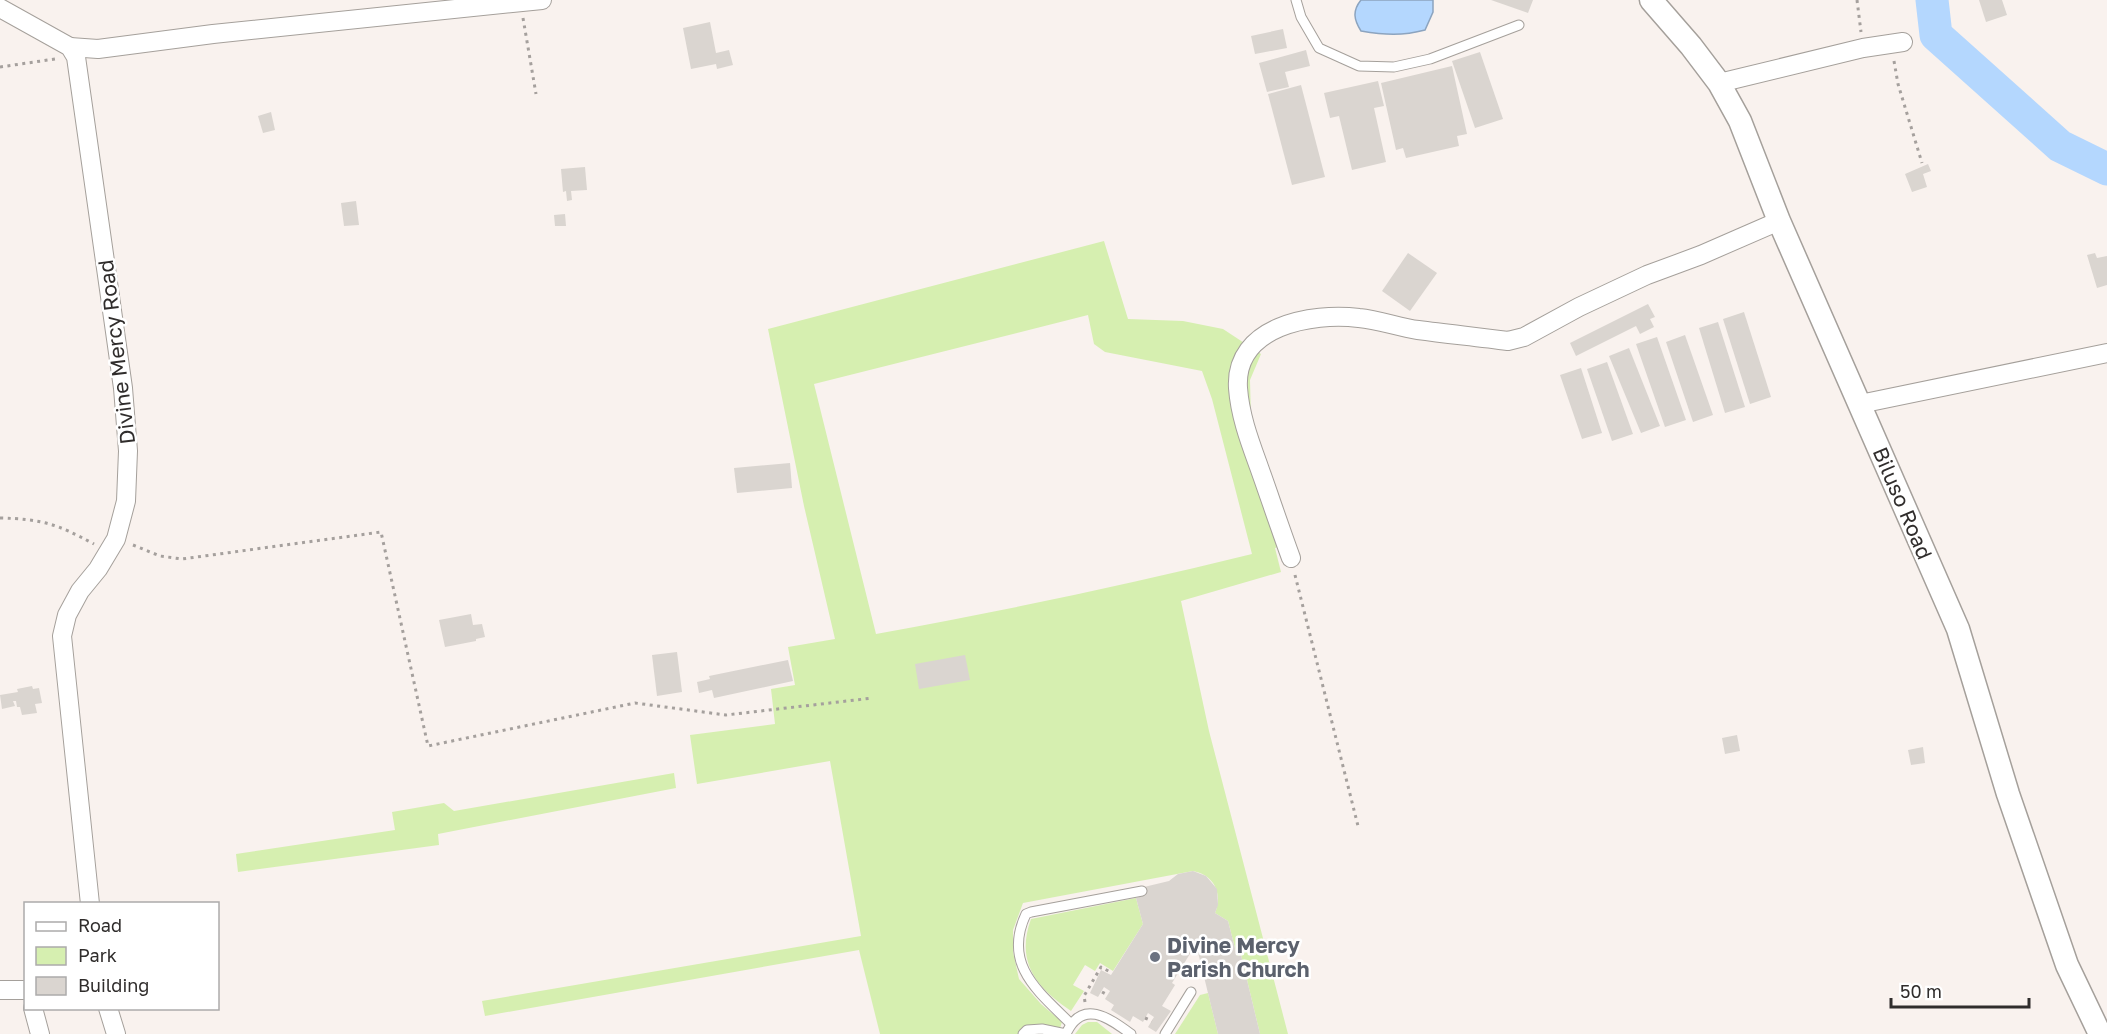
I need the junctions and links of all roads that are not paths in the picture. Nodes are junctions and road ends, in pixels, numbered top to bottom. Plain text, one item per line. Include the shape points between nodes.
1 (542, 0) edge
2 (1296, 0) edge
3 (1651, 0) edge
4 (528, 1) edge
5 (0, 8) edge
6 (1519, 25) dead end
7 (1897, 43) road end
8 (73, 52) junction
9 (1719, 83) junction
10 (1779, 221) junction
11 (2107, 353) edge
12 (1860, 404) junction
13 (1291, 558) road end
14 (1142, 891) dead end
15 (90, 902) edge
16 (0, 990) edge
17 (24, 990) edge
18 (1191, 992) dead end
19 (34, 1010) edge
20 (109, 1010) edge
21 (1071, 1024) junction
22 (40, 1034) edge
23 (116, 1034) edge
24 (1023, 1034) edge
25 (1066, 1034) edge
26 (1131, 1034) edge
27 (1165, 1034) edge
28 (2100, 1034) edge

1 - 4 street
2 - 6 lane via 1319,48 1359,66 1394,67 1430,59
3 - 9 street, Biluso Road
4 - 8 street
5 - 8 street
7 - 9 street
8 - 15 street, Divine Mercy Road via 123,388 128,451 126,501 112,545 66,615 62,636
9 - 10 street, Biluso Road via 1740,121
10 - 12 street, Biluso Road
10 - 13 street via 1647,275 1524,337 1508,341 1357,318 1311,318 1280,327 1257,340 1246,354 1238,388 1245,425
11 - 12 street
12 - 28 street, Biluso Road via 1958,629 2008,794 2067,965
14 - 21 lane via 1026,914 1018,945 1023,970
16 - 17 street
18 - 27 lane
19 - 22 street
20 - 23 street
21 - 25 lane
21 - 26 lane via 1086,1014 1100,1014
24 - 25 lane via 1042,1029

